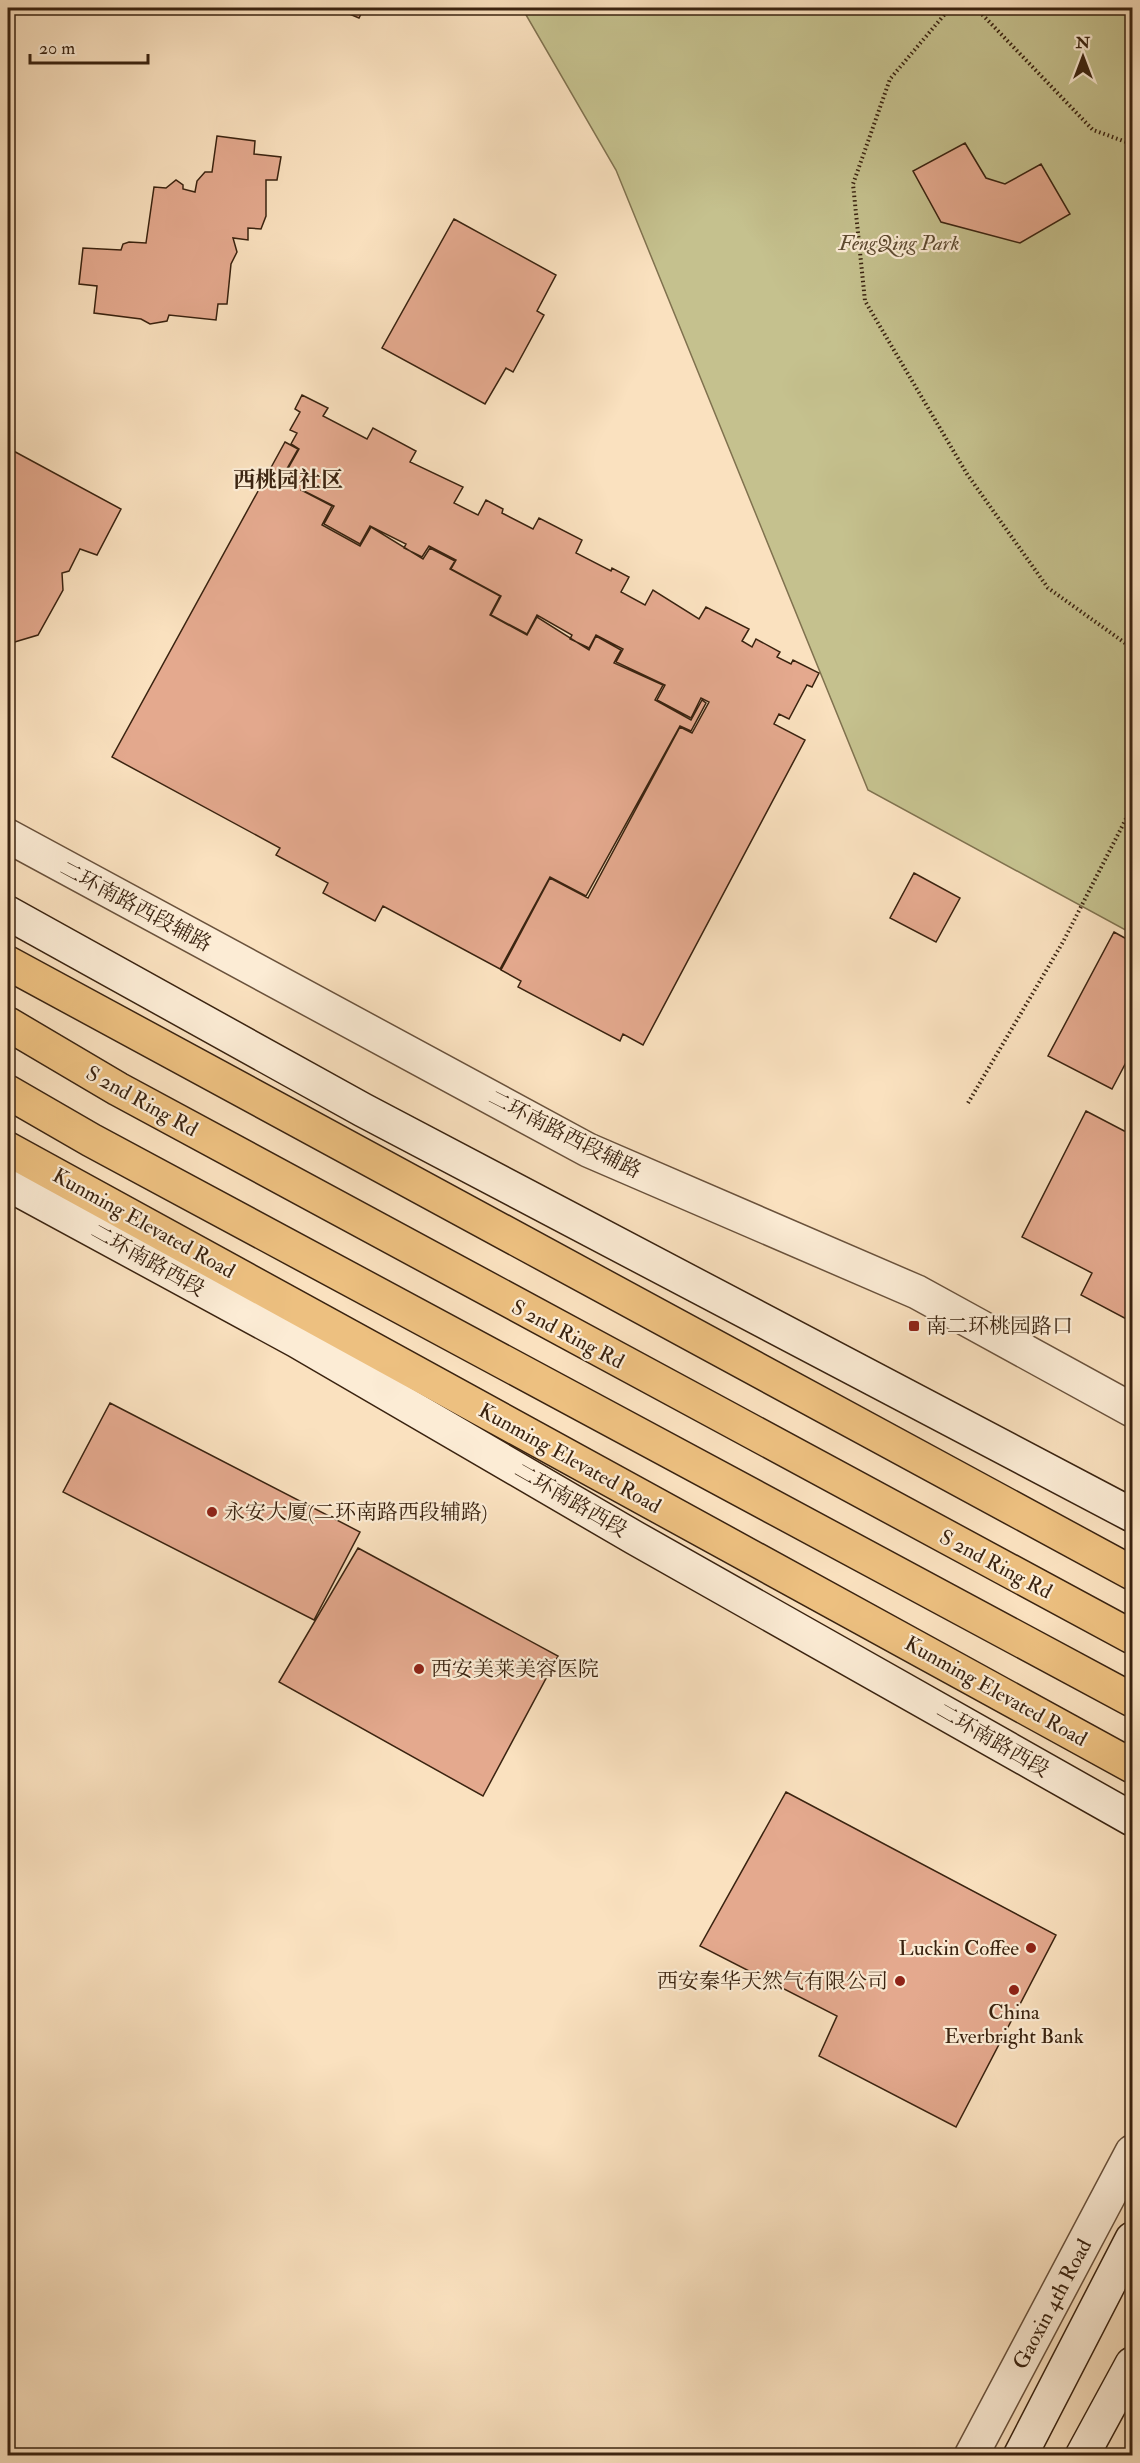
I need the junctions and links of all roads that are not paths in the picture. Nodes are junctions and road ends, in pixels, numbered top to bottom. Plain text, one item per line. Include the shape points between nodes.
1 (8, 837) edge
2 (8, 914) edge
3 (8, 963) edge
4 (8, 1024) edge
5 (8, 1092) edge
6 (8, 1149) edge
7 (8, 1184) edge
8 (1132, 1410) edge
9 (1132, 1515) edge
10 (1132, 1573) edge
11 (1132, 1637) edge
12 (1132, 1700) edge
13 (1132, 1766) edge
14 (1132, 1819) edge
15 (1132, 2152) edge
16 (1132, 2239) edge
17 (1132, 2364) edge
18 (971, 2456) edge
19 (1020, 2456) edge
20 (1082, 2456) edge

1 - 8 main road, 二环南路西段辅路 via 588,1150 917,1293
2 - 9 main road via 363,1110
3 - 10 highway
4 - 11 highway, S 2nd Ring Rd via 160,1112
5 - 12 highway
6 - 13 highway, Kunming Elevated Road
7 - 14 main road, 二环南路西段 via 297,1341 635,1538
15 - 18 main road, Gaoxin 4th Road
16 - 19 main road, Gaoxin 4th Road
17 - 20 main road

